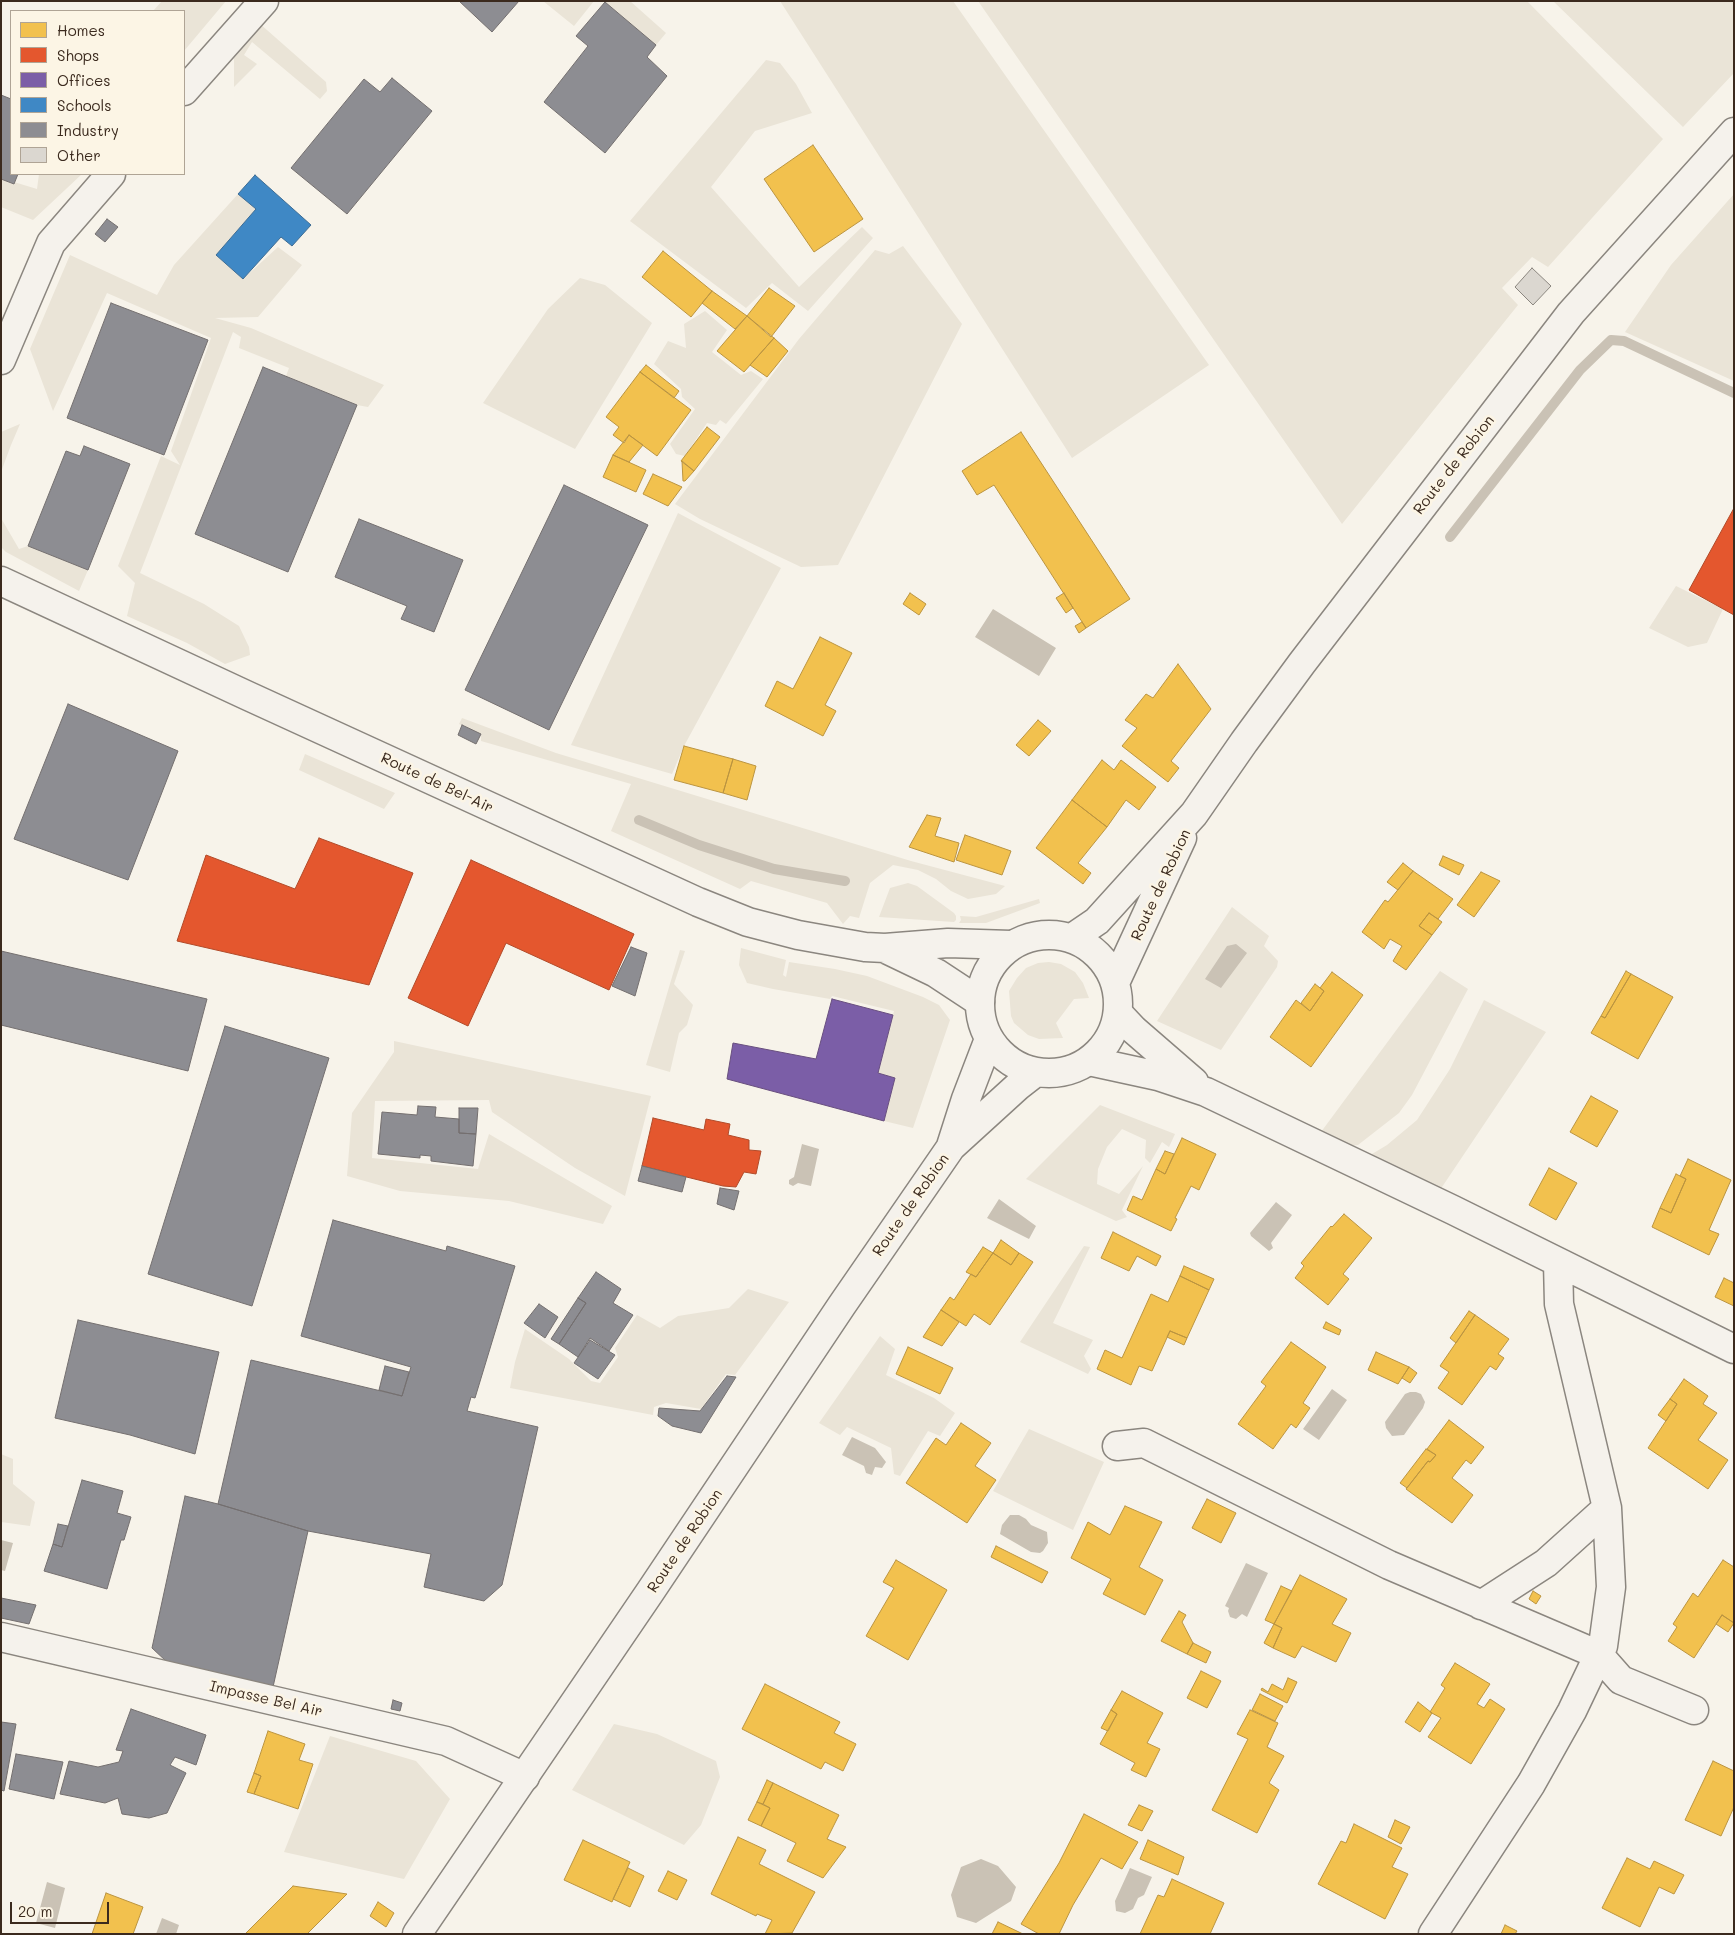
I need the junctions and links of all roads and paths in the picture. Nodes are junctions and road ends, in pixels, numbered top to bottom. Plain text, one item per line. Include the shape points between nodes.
1 (264, 1) edge
2 (185, 90) edge
3 (1734, 132) edge
4 (110, 175) edge
5 (1, 360) edge
6 (1, 581) edge
7 (1194, 814) junction
8 (1072, 938) junction
9 (1011, 945) junction
10 (885, 948) junction
11 (1115, 982) junction
12 (980, 1002) junction
13 (1118, 1013) junction
14 (989, 1039) junction
15 (1089, 1061) junction
16 (1036, 1072) junction
17 (1206, 1092) junction
18 (951, 1148) junction
19 (1558, 1262) junction
20 (1734, 1349) edge
21 (1117, 1446) dead end
22 (1608, 1508) junction
23 (1481, 1605) junction
24 (1, 1637) edge
25 (1599, 1655) junction
26 (1694, 1710) dead end
27 (525, 1776) junction
28 (417, 1934) edge
29 (1433, 1934) edge

1 - 2 street
3 - 7 street, Route de Robion via 1571,313 1302,663
4 - 5 street via 51,243
6 - 10 street, Route de Bel-Air via 698,902 748,922 798,935
7 - 8 street, Route de Robion via 1097,921
7 - 11 street, Route de Robion
8 - 9 street via 1041,935
8 - 11 street via 1091,948 1106,963
9 - 10 street, Route de Bel-Air via 948,943
9 - 12 street via 995,961 984,980
10 - 12 street, Route de Bel-Air via 936,973
11 - 13 street
12 - 14 street via 983,1027
13 - 15 street via 1103,1048
13 - 17 street
14 - 16 street via 1017,1066
14 - 18 street, Route de Robion
15 - 16 street via 1054,1073
15 - 17 street via 1158,1076
16 - 18 street, Route de Robion
17 - 19 street
18 - 27 street, Route de Robion
19 - 20 street
19 - 22 street via 1559,1304
21 - 23 street via 1144,1443 1389,1565
22 - 23 street via 1546,1563
22 - 25 street via 1611,1587
23 - 25 street
24 - 27 street, Impasse Bel Air via 446,1741
25 - 26 street via 1621,1680
25 - 29 street via 1572,1712 1531,1784
27 - 28 street, Route de Robion

